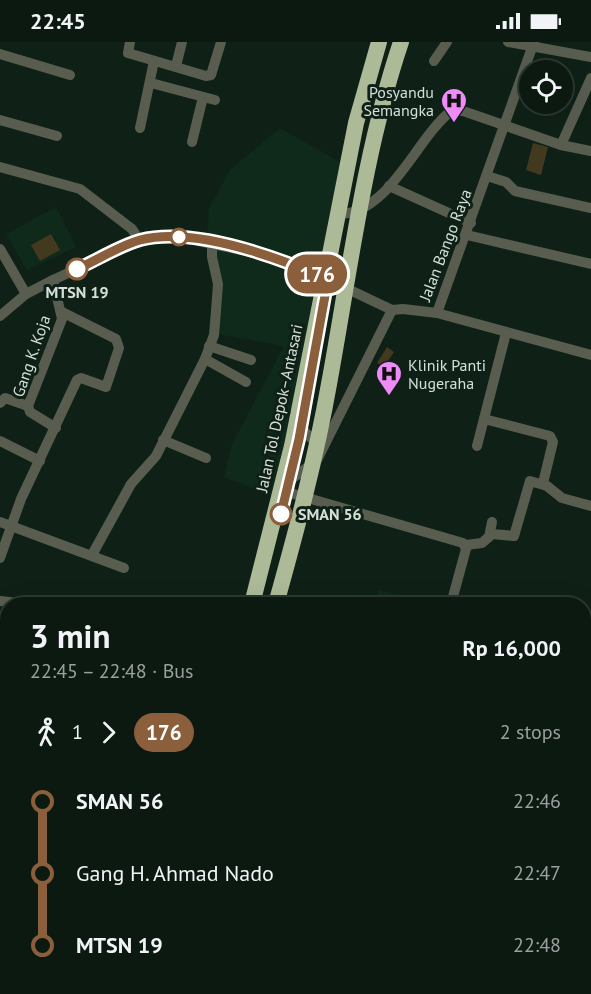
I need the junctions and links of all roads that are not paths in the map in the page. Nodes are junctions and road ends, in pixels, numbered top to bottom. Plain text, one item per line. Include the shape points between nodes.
1 (130, 42) edge
2 (182, 42) edge
3 (220, 42) edge
4 (381, 42) edge
5 (399, 42) edge
6 (447, 42) edge
7 (508, 42) edge
8 (533, 45) edge
9 (0, 54) edge
10 (591, 57) edge
11 (154, 61) junction
12 (434, 61) dead end
13 (176, 66) junction
14 (70, 75) dead end
15 (591, 78) edge
16 (151, 83) junction
17 (203, 97) junction
18 (214, 100) dead end
19 (0, 120) edge
20 (504, 126) junction
21 (140, 128) dead end
22 (57, 136) dead end
23 (192, 142) dead end
24 (561, 145) junction
25 (591, 151) edge
26 (0, 167) edge
27 (487, 176) junction
28 (389, 186) junction
29 (591, 208) edge
30 (354, 213) junction
31 (341, 214) junction
32 (471, 223) junction
33 (467, 235) junction
34 (140, 240) junction
35 (212, 243) junction
36 (0, 249) edge
37 (591, 264) edge
38 (328, 279) junction
39 (53, 280) junction
40 (341, 285) junction
41 (26, 294) junction
42 (392, 310) junction
43 (62, 312) junction
44 (437, 313) junction
45 (0, 316) edge
46 (506, 333) junction
47 (209, 346) junction
48 (591, 355) edge
49 (205, 359) junction
50 (251, 360) dead end
51 (246, 382) dead end
52 (0, 403) edge
53 (28, 406) junction
54 (484, 419) junction
55 (56, 428) junction
56 (301, 428) junction
57 (311, 438) junction
58 (329, 438) junction
59 (163, 440) junction
60 (0, 441) edge
61 (477, 446) dead end
62 (206, 458) dead end
63 (40, 461) junction
64 (303, 472) junction
65 (543, 483) junction
66 (291, 490) junction
67 (591, 506) edge
68 (0, 522) edge
69 (492, 522) dead end
70 (12, 525) junction
71 (489, 537) junction
72 (466, 545) junction
73 (92, 555) junction
74 (0, 558) edge
75 (124, 568) dead end
76 (254, 597) edge
77 (260, 597) edge
78 (271, 597) edge
79 (278, 597) edge
80 (453, 597) edge

1 - 11 street via 128,53
2 - 13 street
3 - 13 street via 211,75
4 - 31 street
4 - 76 highway, Jalan Tol Depok–Antasari, bridge via 356,123 292,446
5 - 30 street via 378,106
5 - 79 highway, bridge via 367,172 329,388
6 - 12 street
7 - 8 street
8 - 10 street
8 - 20 street, Jalan Bango Raya
9 - 14 street
11 - 13 street
11 - 16 street
15 - 24 street
16 - 17 street
16 - 21 street
17 - 18 street
17 - 23 street
19 - 22 street
20 - 24 street
20 - 27 street, Jalan Bango Raya
20 - 28 street via 463,111 451,111
24 - 25 street
26 - 34 street via 80,189 132,229
27 - 29 street via 506,182 515,190
27 - 32 street, Jalan Bango Raya
28 - 30 street via 366,208
28 - 32 street
30 - 31 street
30 - 40 street
31 - 38 street
32 - 33 street, Jalan Bango Raya
33 - 37 street
33 - 44 street, Jalan Bango Raya
34 - 35 street via 170,235
34 - 39 street
35 - 38 street via 255,253
35 - 47 street via 218,284 214,335
36 - 41 street
38 - 40 street
38 - 56 street
39 - 41 street
39 - 43 street, Gang K. Koja
40 - 42 street
40 - 57 street
41 - 45 street
42 - 44 street, Jalan Bango Raya
42 - 58 street
43 - 53 street, Gang K. Koja
43 - 55 street via 116,339 119,348 106,387 78,379
44 - 46 street
46 - 48 street
46 - 54 street
47 - 49 street
47 - 50 street
49 - 51 street
49 - 59 street
52 - 53 street via 5,398
53 - 55 street, Gang K. Koja via 30,412
54 - 61 street
54 - 65 street via 551,437
55 - 63 street
56 - 57 street
56 - 66 street
57 - 58 street
57 - 64 street
58 - 64 street via 317,460
59 - 62 street
59 - 73 street via 156,456 131,483
60 - 63 street
63 - 70 street
64 - 66 street
64 - 66 street
65 - 67 street via 562,498
65 - 71 street via 527,483 514,536
66 - 72 street
66 - 77 street
66 - 78 street
68 - 70 street
69 - 71 street
70 - 73 street via 44,541
70 - 74 street
71 - 72 street via 482,543
72 - 80 street
73 - 75 street

